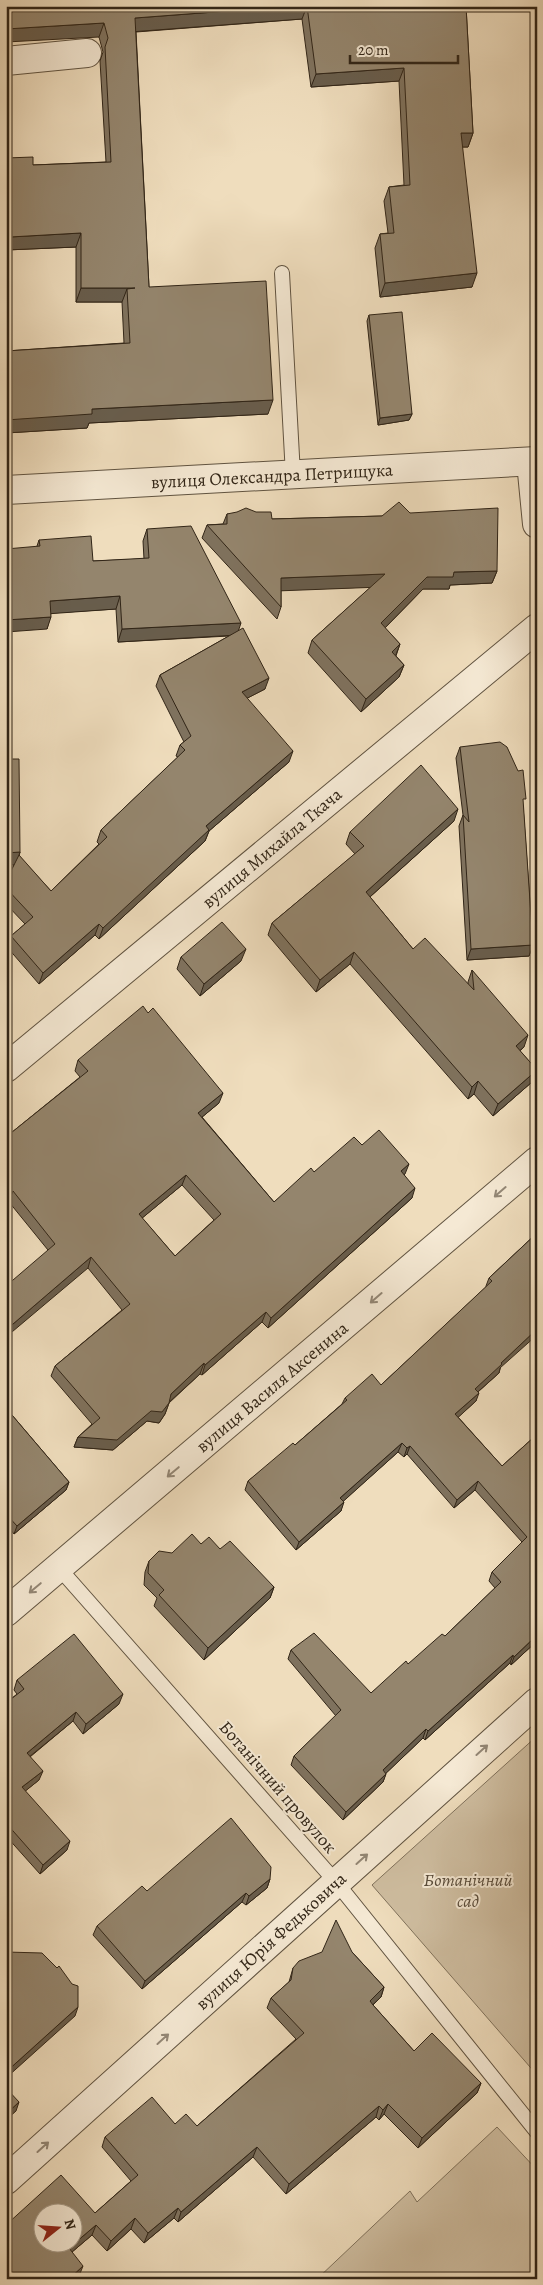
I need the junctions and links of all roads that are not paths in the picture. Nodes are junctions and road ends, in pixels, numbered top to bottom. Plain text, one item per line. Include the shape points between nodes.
1 (87, 53) dead end
2 (6, 62) edge
3 (282, 273) dead end
4 (534, 462) edge
5 (293, 475) junction
6 (6, 490) edge
7 (537, 524) edge
8 (537, 628) edge
9 (6, 1068) edge
10 (537, 1161) edge
11 (60, 1568) junction
12 (6, 1612) edge
13 (537, 1702) edge
14 (336, 1882) junction
15 (537, 2132) edge
16 (6, 2180) edge

1 - 2 street
3 - 5 lane
4 - 5 street, вулиця Олександра Петрищука
4 - 7 street
5 - 6 street, вулиця Олександра Петрищука
8 - 9 street, вулиця Михайла Ткача
10 -> 11 street, вулиця Василя Аксенина
11 -> 12 street, вулиця Василя Аксенина
11 - 14 lane, Ботанічний провулок
14 -> 13 street, вулиця Юрія Федьковича
14 - 15 lane, Ботанічний провулок
16 -> 14 street, вулиця Юрія Федьковича

